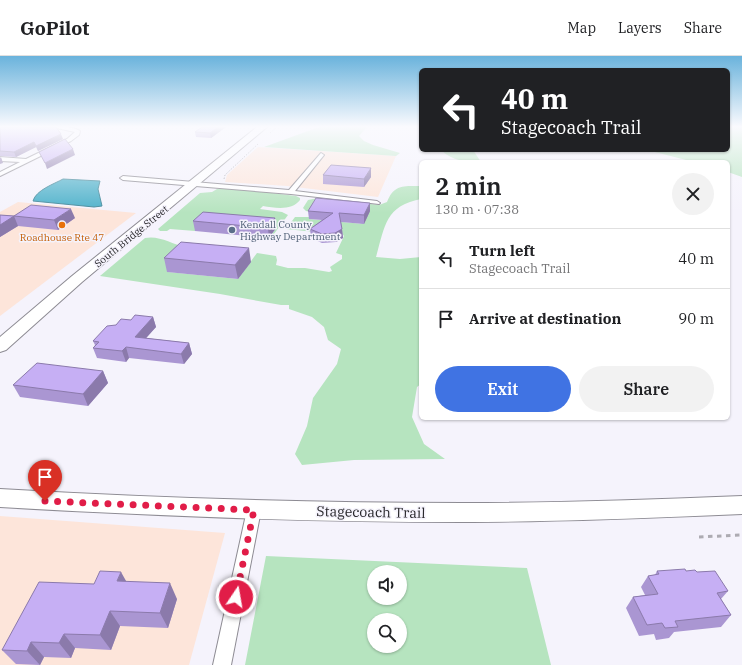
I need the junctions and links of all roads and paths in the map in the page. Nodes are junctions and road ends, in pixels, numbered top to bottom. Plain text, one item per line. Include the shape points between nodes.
1 (39, 155) edge
2 (230, 155) edge
3 (246, 155) edge
4 (321, 155) dead end
5 (0, 159) edge
6 (28, 161) junction
7 (0, 174) edge
8 (123, 178) dead end
9 (222, 181) dead end
10 (195, 184) junction
11 (291, 192) junction
12 (377, 203) dead end
13 (0, 346) edge
14 (0, 498) edge
15 (742, 505) edge
16 (254, 510) junction
17 (742, 535) edge
18 (699, 537) dead end
19 (222, 665) edge

1 - 6 street
2 - 10 highway, South Bridge Street
3 - 9 path
4 - 11 street
5 - 6 street
6 - 7 street
8 - 10 street
10 - 11 street
10 - 13 highway, South Bridge Street
11 - 12 street
14 - 16 main road, Stagecoach Trail
15 - 16 main road, Stagecoach Trail via 466,513
16 - 19 street
17 - 18 path

